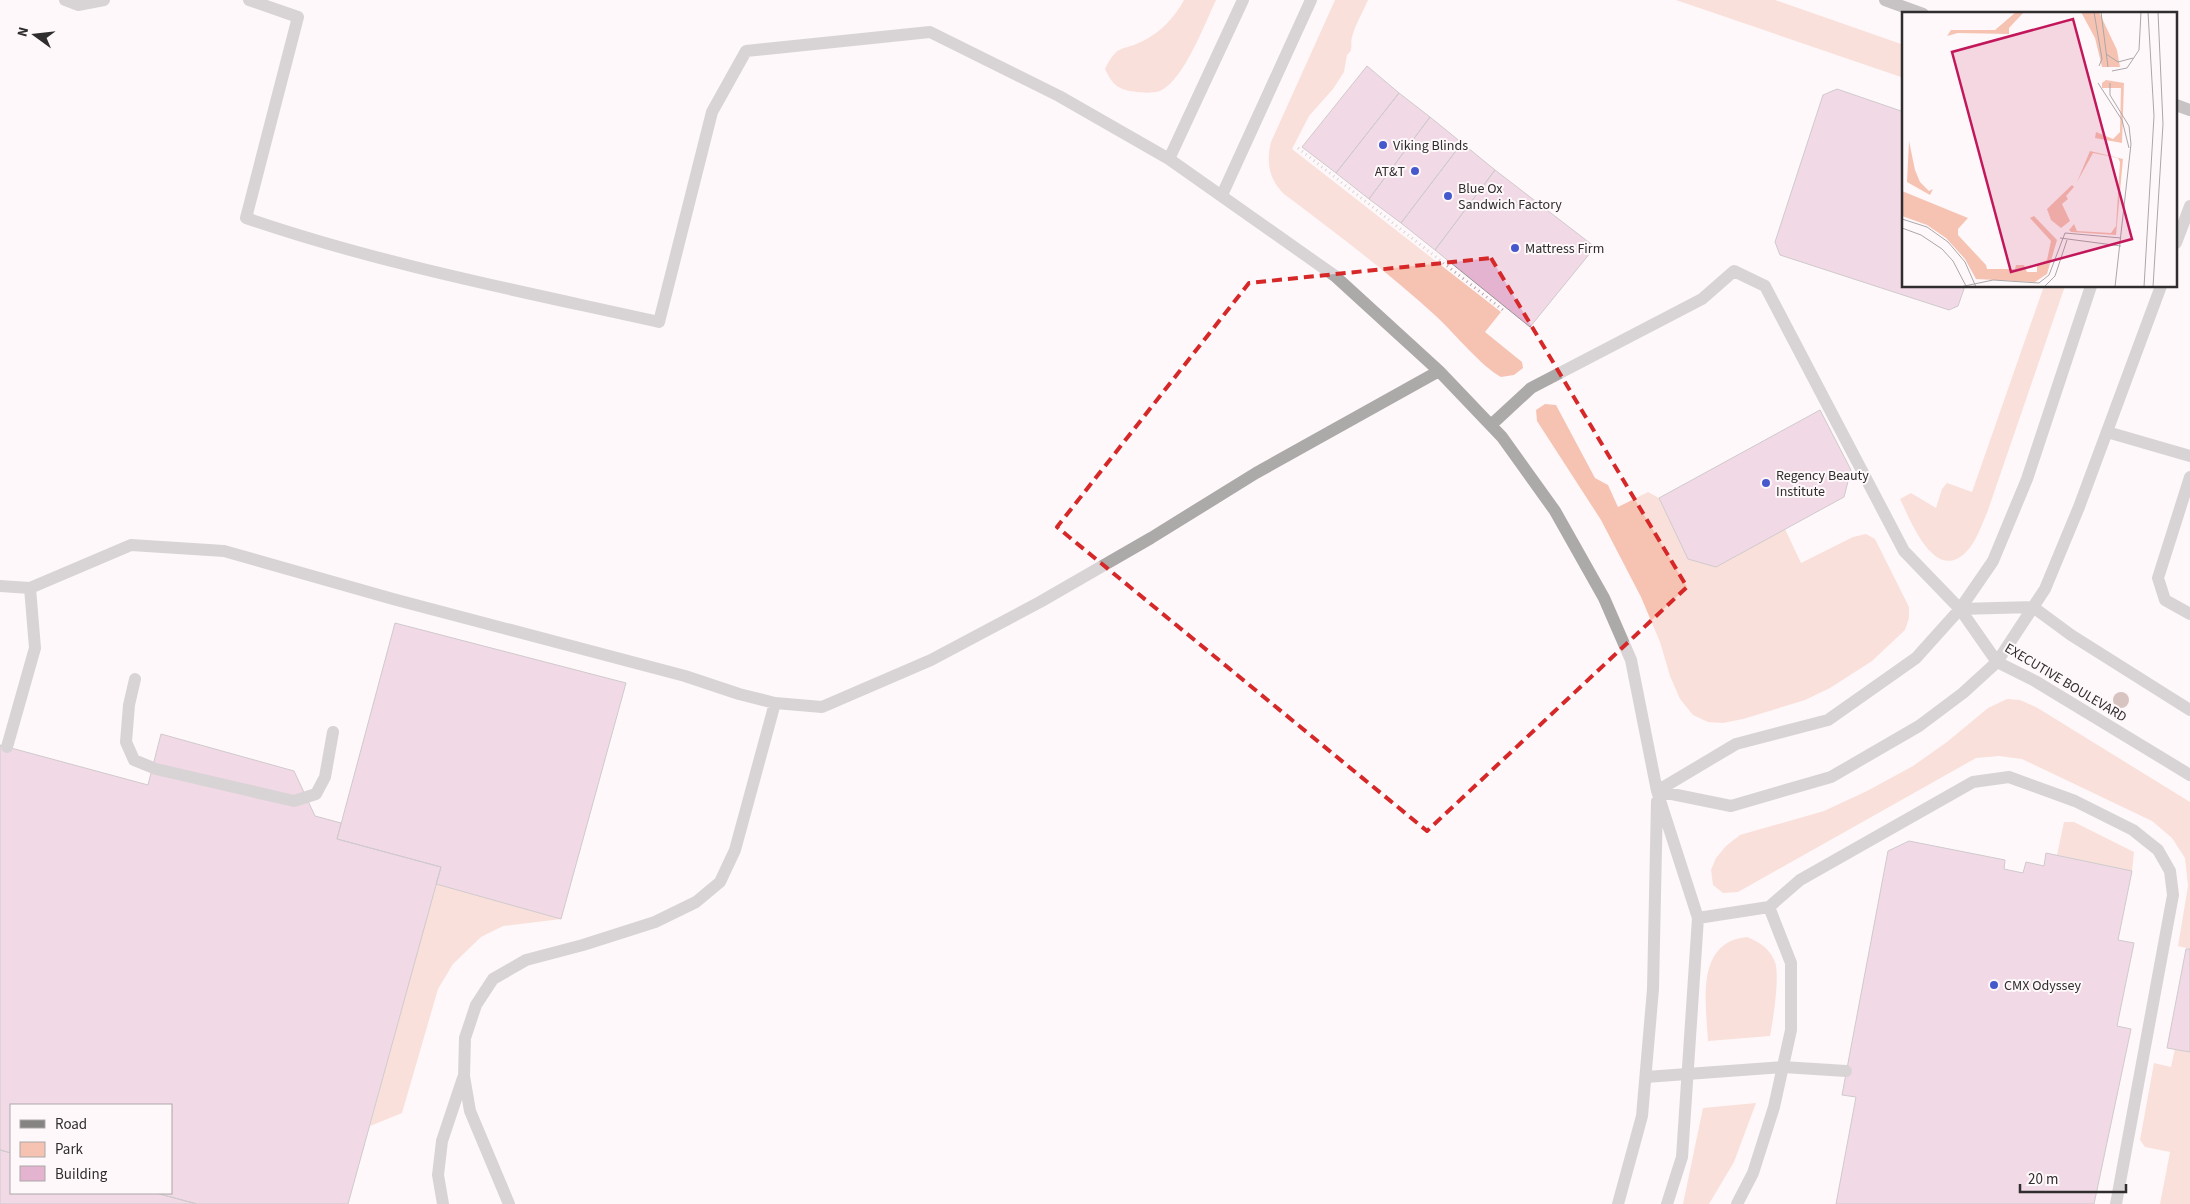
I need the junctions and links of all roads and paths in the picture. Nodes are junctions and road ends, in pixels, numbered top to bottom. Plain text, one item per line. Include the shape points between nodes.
1 (66, 0) edge
2 (104, 0) edge
3 (249, 0) edge
4 (1243, 0) edge
5 (1311, 0) edge
6 (1885, 0) edge
7 (1918, 12) edge
8 (2178, 106) edge
9 (2190, 110) edge
10 (1298, 148) dead end
11 (1169, 159) junction
12 (1222, 195) junction
13 (2190, 206) edge
14 (2178, 239) edge
15 (2090, 288) edge
16 (2159, 288) edge
17 (1503, 310) dead end
18 (1439, 371) junction
19 (1491, 425) junction
20 (2107, 432) junction
21 (2190, 456) edge
22 (2190, 477) edge
23 (0, 586) edge
24 (30, 588) junction
25 (2033, 606) junction
26 (1960, 609) junction
27 (2190, 614) edge
28 (1997, 662) junction
29 (135, 679) dead end
30 (775, 703) junction
31 (2190, 710) edge
32 (334, 732) dead end
33 (7, 747) dead end
34 (2190, 775) edge
35 (1658, 791) junction
36 (1769, 907) junction
37 (1698, 918) junction
38 (1783, 1067) junction
39 (1846, 1071) dead end
40 (1688, 1074) junction
41 (464, 1076) junction
42 (1646, 1077) junction
43 (443, 1204) edge
44 (509, 1204) edge
45 (1618, 1204) edge
46 (1667, 1204) edge
47 (1737, 1204) edge
48 (2116, 1204) edge

1 - 2 street via 78,5
3 - 11 street via 298,17 246,218 308,239 399,263 659,322 712,112 746,51 930,32 1059,96
4 - 11 street
5 - 12 street
6 - 7 street
8 - 9 street
10 - 17 path
11 - 12 street
12 - 18 street via 1335,276
13 - 14 street
15 - 26 street via 2027,479 1993,561
16 - 20 street
18 - 19 street
18 - 30 street via 1256,473 1040,602 931,660 822,707
19 - 26 street, EXECUTIVE BOULEVARD via 1531,388 1702,299 1734,271 1765,286 1904,551
19 - 35 street via 1555,511 1604,598 1631,660
20 - 21 street
20 - 25 street via 2045,588
22 - 27 street via 2158,578 2165,600
23 - 24 street
24 - 30 street via 131,545 224,551
24 - 33 street via 35,648
25 - 26 street
25 - 28 street
25 - 31 street via 2072,635
26 - 28 street, EXECUTIVE BOULEVARD
26 - 35 street via 1916,658 1828,720 1736,744
28 - 34 street, EXECUTIVE BOULEVARD via 2035,681
28 - 35 street via 1919,726 1832,777 1731,806
29 - 32 street via 126,742 134,760 156,770 294,801 316,794 325,777
30 - 41 street via 735,850 720,882 696,902 654,922 526,960 493,979 476,1005 465,1038
35 - 37 street
35 - 42 street via 1653,989
36 - 37 street
36 - 38 street via 1791,963 1791,1030
36 - 48 street via 1800,880 1973,782 2009,777 2075,801 2133,830 2158,850 2170,871 2173,895
37 - 40 street
38 - 39 street
38 - 40 street
38 - 47 street via 1754,1172
40 - 42 street
40 - 46 street via 1682,1157
41 - 43 street via 442,1141 438,1175
41 - 44 street via 470,1111
42 - 45 street via 1642,1116

